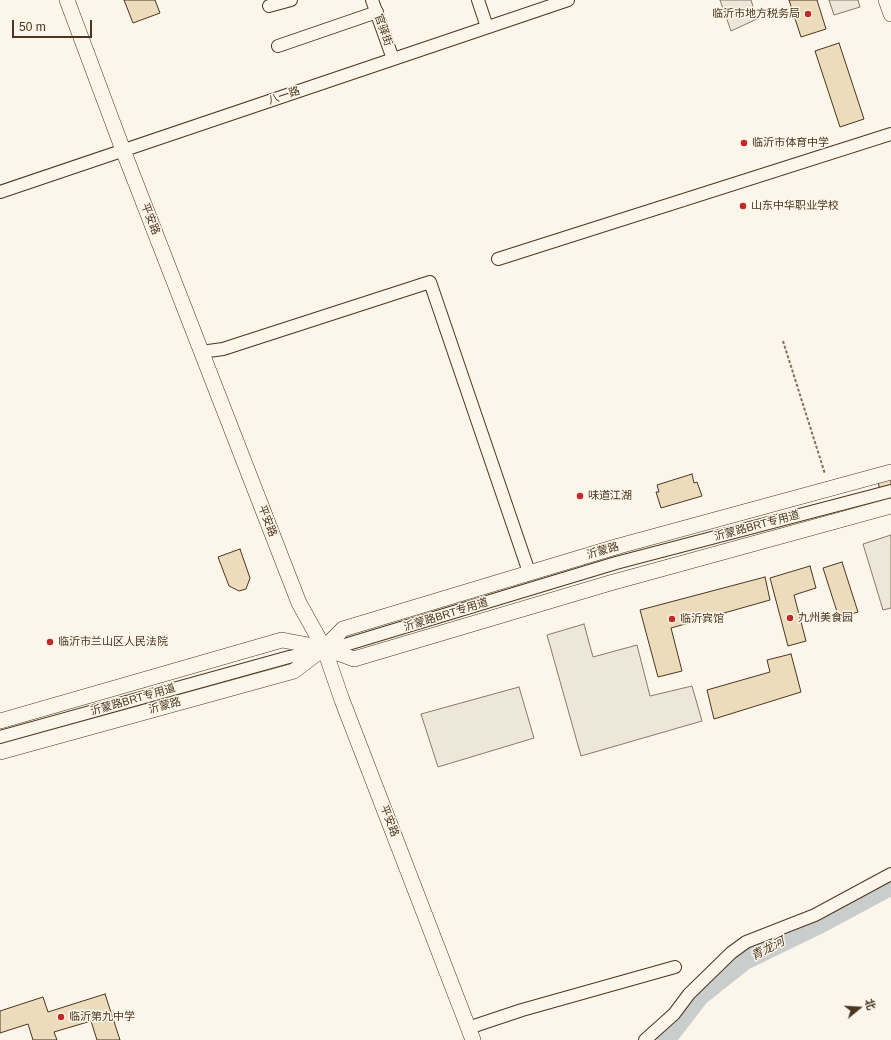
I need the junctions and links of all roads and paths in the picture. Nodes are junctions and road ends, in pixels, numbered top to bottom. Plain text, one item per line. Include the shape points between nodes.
1 (67, 0) edge
2 (291, 0) edge
3 (372, 0) edge
4 (478, 0) edge
5 (568, 0) edge
6 (886, 0) edge
7 (551, 3) edge
8 (269, 6) dead end
9 (377, 12) junction
10 (891, 14) edge
11 (487, 27) junction
12 (278, 46) dead end
13 (393, 59) junction
14 (891, 134) edge
15 (123, 150) junction
16 (0, 192) edge
17 (498, 259) dead end
18 (783, 341) dead end
19 (201, 352) junction
20 (891, 472) edge
21 (825, 474) dead end
22 (891, 491) edge
23 (891, 506) edge
24 (528, 572) junction
25 (324, 648) junction
26 (0, 722) edge
27 (0, 737) edge
28 (0, 752) edge
29 (891, 874) edge
30 (675, 967) dead end
31 (471, 1034) edge
32 (645, 1040) edge

1 - 15 main road, 平安路
2 - 8 street
3 - 9 street, 官驿街
4 - 11 street
5 - 7 street, 八一路
6 - 10 main road
7 - 11 street, 八一路
9 - 12 street
9 - 13 street, 官驿街
11 - 13 street, 八一路
13 - 15 street, 八一路
14 - 17 street
15 - 16 street, 八一路
15 - 19 main road, 平安路
18 - 21 path
19 - 24 street via 223,349 430,282
19 - 25 main road, 平安路 via 300,603
20 - 24 main road, 沂蒙路
22 - 25 street, 沂蒙路BRT专用道 via 616,563 348,644
23 - 25 main road via 610,583 354,659
24 - 25 main road, 沂蒙路 via 343,629
25 - 26 main road via 282,640
25 - 27 street, 沂蒙路BRT专用道
25 - 28 main road, 沂蒙路 via 294,671
25 - 31 main road, 平安路
29 - 32 street via 814,915 746,942 731,953 694,989 674,1014
30 - 31 street via 522,1010

